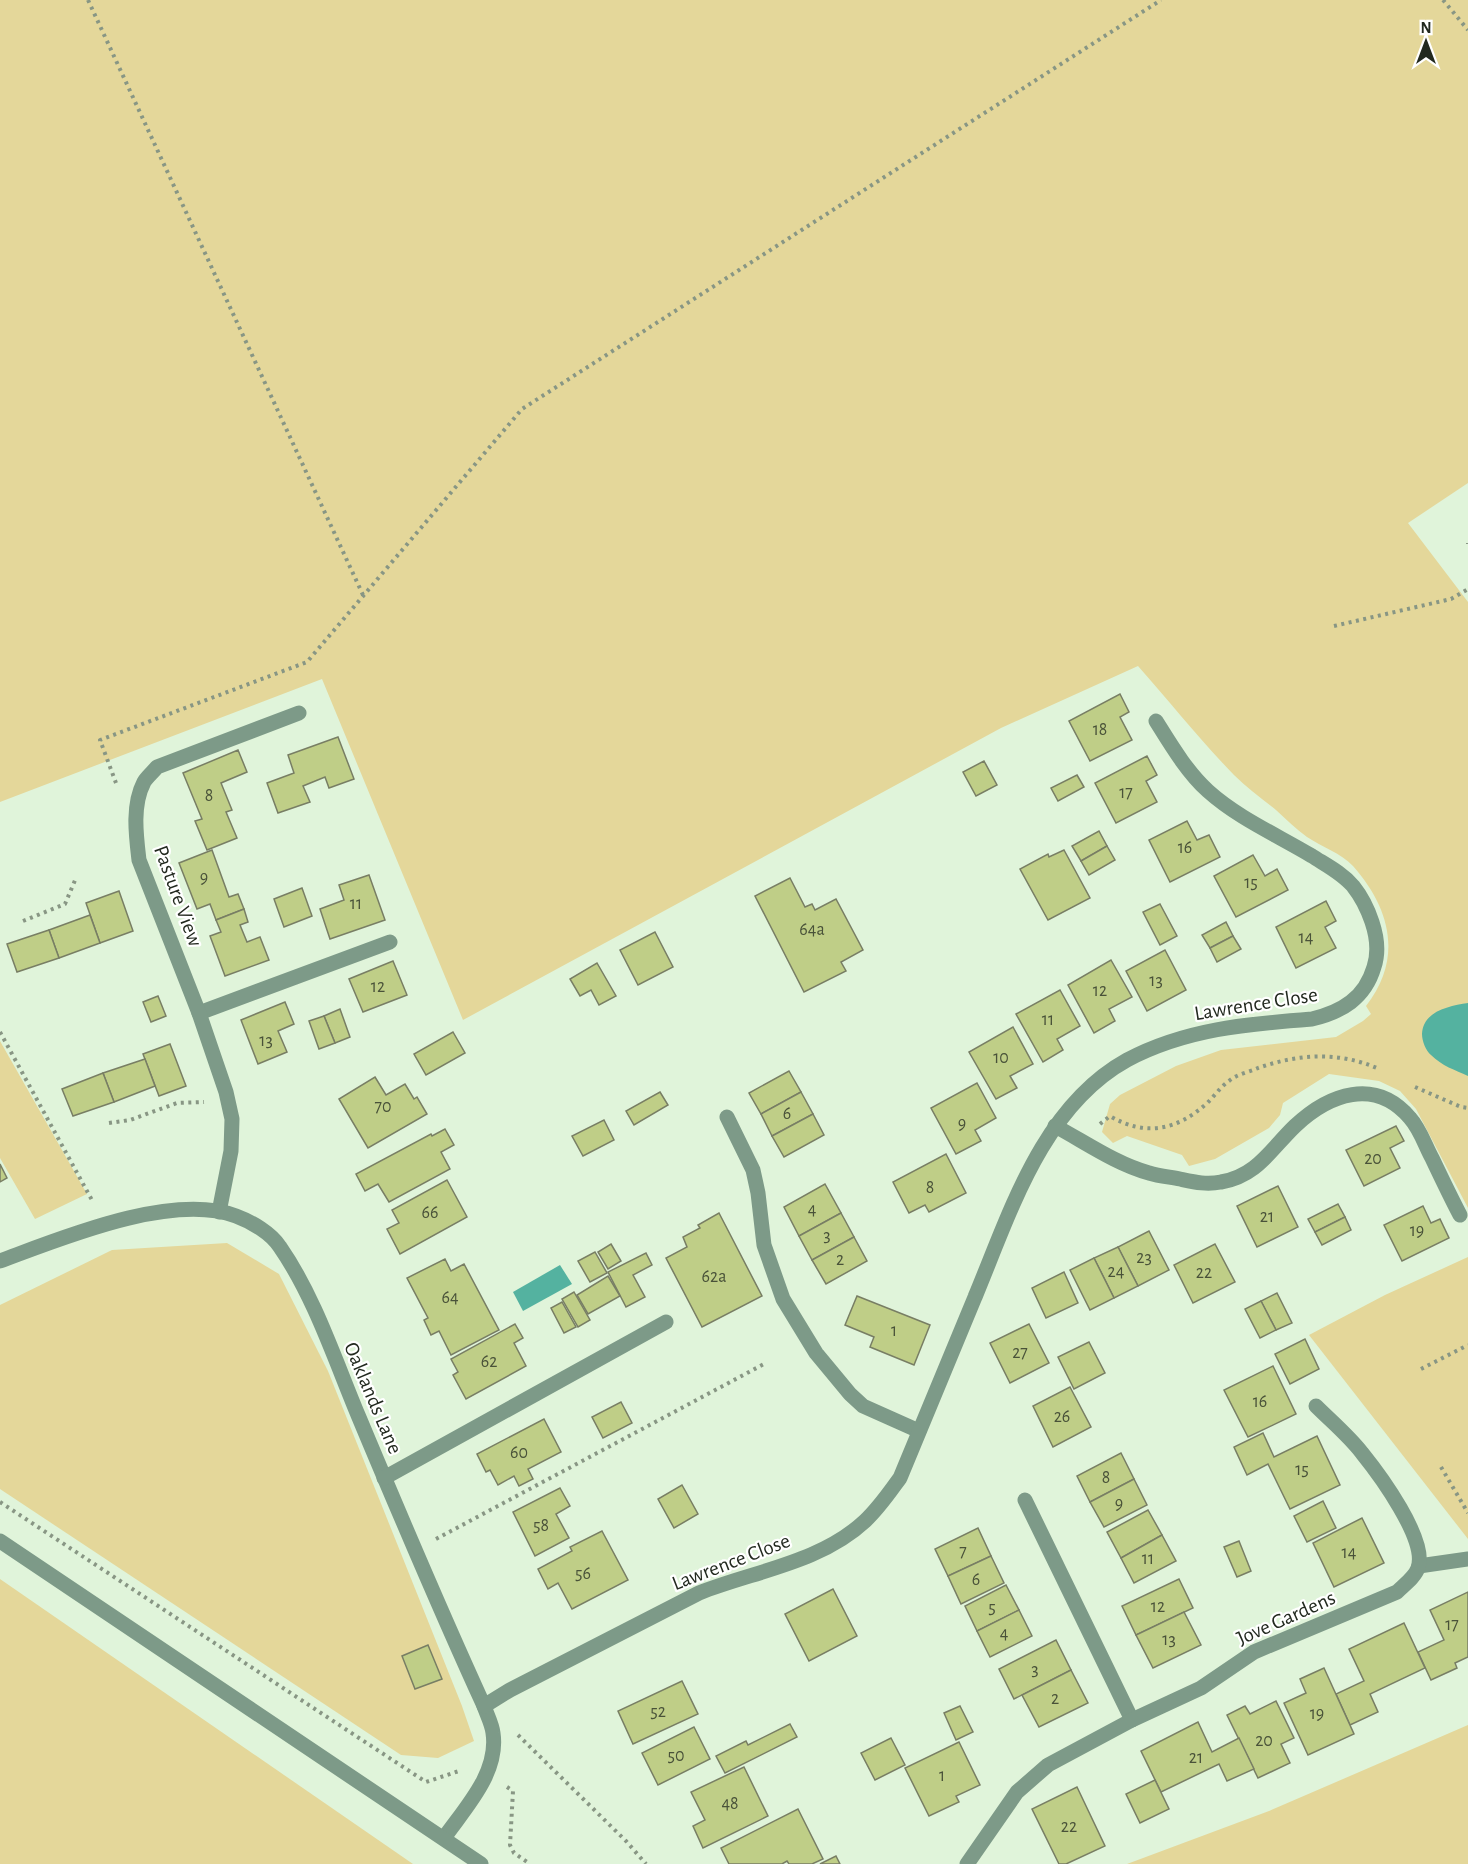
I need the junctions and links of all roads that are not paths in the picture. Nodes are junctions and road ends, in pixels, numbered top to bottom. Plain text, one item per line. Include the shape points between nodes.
1 (299, 713) dead end
2 (1156, 721) dead end
3 (390, 942) dead end
4 (199, 1013) junction
5 (727, 1117) dead end
6 (1055, 1126) junction
7 (219, 1212) junction
8 (1460, 1215) dead end
9 (0, 1261) edge
10 (666, 1322) dead end
11 (1316, 1406) dead end
12 (919, 1431) junction
13 (384, 1478) junction
14 (1025, 1500) dead end
15 (0, 1541) edge
16 (1468, 1559) edge
17 (1419, 1566) junction
18 (484, 1706) junction
19 (1132, 1720) junction
20 (444, 1838) junction
21 (481, 1864) edge
22 (967, 1864) edge

1 - 4 street, Pasture View via 157,767 144,782 136,808 139,860
2 - 6 street, Lawrence Close via 1207,791 1352,885 1376,932 1376,964 1365,990 1328,1016 1213,1029 1151,1048 1102,1076
3 - 4 street
4 - 7 street, Pasture View via 232,1119 231,1151
5 - 12 street via 753,1170 764,1245 783,1299 816,1353 863,1406
6 - 8 street via 1148,1173 1203,1184 1233,1179 1255,1168 1295,1126 1324,1104 1350,1094 1379,1096 1410,1118
6 - 12 street, Lawrence Close via 1026,1176
7 - 9 street, Oaklands Lane via 188,1209 104,1223
7 - 13 street, Oaklands Lane via 252,1223 279,1244 314,1312
10 - 13 street
11 - 17 street via 1361,1452 1399,1505 1418,1550
12 - 18 street, Lawrence Close via 900,1478 880,1506 845,1537 782,1566 699,1593
13 - 18 street, Oaklands Lane
14 - 19 street
15 - 20 street
16 - 17 street
17 - 19 street, Jove Gardens via 1397,1592 1254,1652 1201,1688
18 - 20 street, Oaklands Lane via 493,1732 486,1776
19 - 22 street, Jove Gardens via 1067,1753 1031,1778
20 - 21 street

